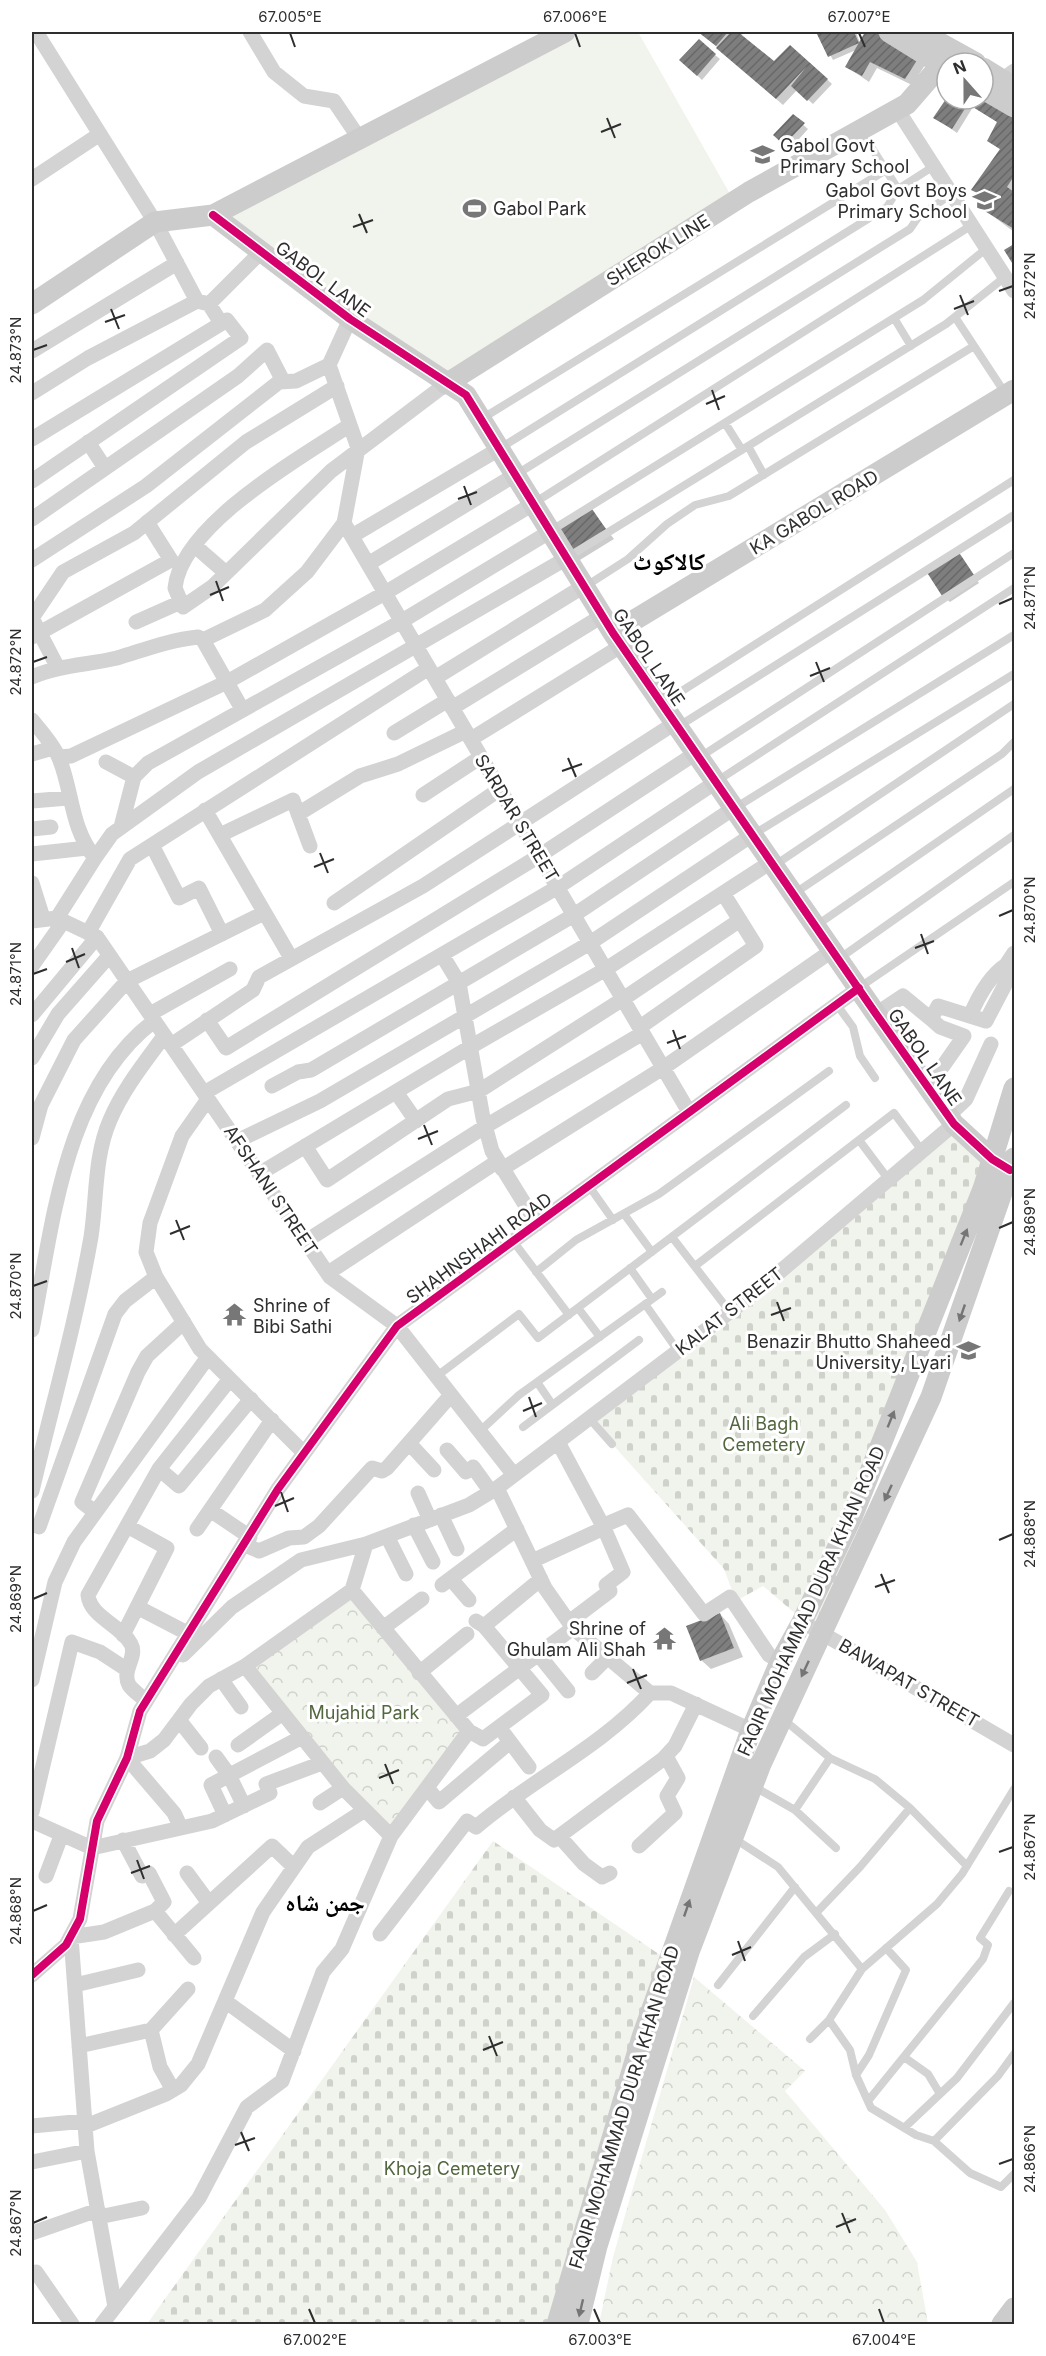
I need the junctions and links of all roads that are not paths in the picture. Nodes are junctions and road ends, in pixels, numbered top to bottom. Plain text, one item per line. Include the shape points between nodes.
1 (36, 32) edge
2 (250, 32) edge
3 (565, 32) edge
4 (889, 32) edge
5 (930, 39) edge
6 (939, 51) edge
7 (935, 74) edge
8 (1003, 82) edge
9 (1014, 107) edge
10 (897, 109) junction
11 (860, 130) junction
12 (100, 134) junction
13 (359, 138) junction
14 (934, 165) junction
15 (886, 170) junction
16 (32, 179) edge
17 (898, 189) junction
18 (952, 194) junction
19 (213, 215) junction
20 (155, 222) junction
21 (972, 225) junction
22 (987, 248) junction
23 (261, 252) junction
24 (177, 262) junction
25 (1005, 277) junction
26 (1014, 291) edge
27 (203, 302) junction
28 (32, 304) edge
29 (955, 317) junction
30 (894, 318) junction
31 (350, 319) junction
32 (222, 323) junction
33 (232, 344) junction
34 (911, 346) junction
35 (974, 346) junction
36 (32, 351) edge
37 (329, 365) junction
38 (248, 366) junction
39 (283, 381) junction
40 (446, 384) junction
41 (337, 387) junction
42 (1010, 392) edge
43 (32, 393) edge
44 (481, 419) junction
45 (725, 423) junction
46 (350, 425) junction
47 (32, 439) edge
48 (88, 442) junction
49 (358, 448) junction
50 (745, 448) junction
51 (500, 449) junction
52 (105, 468) junction
53 (515, 475) junction
54 (765, 475) junction
55 (32, 480) edge
56 (1014, 480) edge
57 (533, 504) junction
58 (1014, 515) edge
59 (32, 519) edge
60 (147, 522) junction
61 (348, 530) junction
62 (551, 531) junction
63 (195, 546) junction
64 (51, 548) junction
65 (1014, 553) edge
66 (567, 558) junction
67 (32, 560) edge
68 (368, 564) junction
69 (63, 572) junction
70 (226, 573) junction
71 (584, 586) junction
72 (1014, 588) edge
73 (385, 593) junction
74 (181, 602) junction
75 (402, 621) junction
76 (136, 622) dead end
77 (612, 632) junction
78 (35, 634) edge
79 (1014, 635) edge
80 (203, 640) junction
81 (415, 644) junction
82 (58, 668) junction
83 (432, 673) junction
84 (1014, 674) edge
85 (32, 677) edge
86 (227, 681) junction
87 (450, 704) junction
88 (662, 704) junction
89 (1014, 704) edge
90 (242, 709) junction
91 (32, 721) edge
92 (676, 725) junction
93 (394, 733) dead end
94 (468, 735) junction
95 (1014, 742) edge
96 (56, 752) junction
97 (32, 754) edge
98 (697, 755) junction
99 (481, 757) junction
100 (106, 762) dead end
101 (134, 777) junction
102 (716, 782) junction
103 (500, 789) junction
104 (1014, 789) edge
105 (423, 795) dead end
106 (68, 798) junction
107 (32, 801) edge
108 (734, 808) junction
109 (206, 810) junction
110 (298, 814) junction
111 (520, 823) junction
112 (51, 827) dead end
113 (121, 827) junction
114 (32, 829) edge
115 (220, 835) junction
116 (752, 835) junction
117 (1014, 835) edge
118 (152, 845) junction
119 (310, 846) dead end
120 (91, 853) junction
121 (32, 854) edge
122 (539, 856) junction
123 (773, 864) junction
124 (1014, 882) edge
125 (32, 883) edge
126 (558, 887) junction
127 (723, 893) junction
128 (794, 894) junction
129 (334, 903) dead end
130 (264, 913) junction
131 (574, 915) junction
132 (49, 920) edge
133 (740, 920) junction
134 (816, 926) junction
135 (222, 934) junction
136 (92, 935) junction
137 (590, 943) junction
138 (442, 955) junction
139 (836, 955) junction
140 (109, 956) junction
141 (291, 958) junction
142 (1010, 959) edge
143 (32, 966) edge
144 (230, 969) dead end
145 (606, 969) junction
146 (127, 981) junction
147 (459, 983) junction
148 (859, 988) junction
149 (623, 999) junction
150 (837, 1005) junction
151 (876, 1014) junction
152 (32, 1015) edge
153 (465, 1015) junction
154 (152, 1017) junction
155 (930, 1019) junction
156 (207, 1020) junction
157 (641, 1030) junction
158 (168, 1040) junction
159 (991, 1044) dead end
160 (472, 1046) junction
161 (32, 1058) edge
162 (663, 1068) junction
163 (830, 1071) dead end
164 (874, 1078) dead end
165 (925, 1083) junction
166 (272, 1086) dead end
167 (1014, 1088) edge
168 (479, 1091) junction
169 (396, 1092) junction
170 (206, 1096) junction
171 (846, 1105) dead end
172 (689, 1112) junction
173 (951, 1120) junction
174 (416, 1121) junction
175 (486, 1126) junction
176 (32, 1138) edge
177 (859, 1140) junction
178 (237, 1141) junction
179 (305, 1146) junction
180 (923, 1152) junction
181 (992, 1159) junction
182 (1012, 1164) edge
183 (500, 1165) junction
184 (259, 1174) junction
185 (890, 1180) junction
186 (589, 1186) junction
187 (624, 1214) junction
188 (613, 1220) junction
189 (537, 1224) junction
190 (672, 1237) junction
191 (306, 1241) junction
192 (513, 1241) junction
193 (652, 1252) junction
194 (695, 1266) junction
195 (630, 1268) junction
196 (536, 1272) junction
197 (328, 1273) junction
198 (156, 1277) junction
199 (663, 1292) dead end
200 (649, 1302) junction
201 (578, 1308) junction
202 (730, 1312) junction
203 (568, 1315) junction
204 (184, 1322) junction
205 (398, 1326) junction
206 (32, 1330) edge
207 (600, 1336) junction
208 (639, 1340) dead end
209 (919, 1349) junction
210 (678, 1351) junction
211 (208, 1357) junction
212 (945, 1358) junction
213 (436, 1376) junction
214 (230, 1379) junction
215 (537, 1382) junction
216 (451, 1395) junction
217 (251, 1399) junction
218 (552, 1404) junction
219 (589, 1418) junction
220 (272, 1420) junction
221 (523, 1427) dead end
222 (480, 1431) junction
223 (558, 1442) junction
224 (409, 1443) junction
225 (612, 1444) dead end
226 (447, 1450) dead end
227 (304, 1453) junction
228 (159, 1469) junction
229 (434, 1470) dead end
230 (514, 1475) junction
231 (494, 1490) junction
232 (32, 1491) edge
233 (418, 1493) dead end
234 (210, 1510) junction
235 (95, 1512) junction
236 (435, 1517) junction
237 (414, 1525) junction
238 (127, 1526) junction
239 (39, 1527) dead end
240 (603, 1527) junction
241 (197, 1529) dead end
242 (517, 1529) junction
243 (387, 1536) junction
244 (247, 1541) junction
245 (366, 1544) junction
246 (457, 1549) dead end
247 (532, 1561) junction
248 (432, 1562) dead end
249 (406, 1574) dead end
250 (541, 1579) junction
251 (352, 1590) junction
252 (422, 1599) dead end
253 (469, 1600) dead end
254 (137, 1607) junction
255 (802, 1623) junction
256 (571, 1625) junction
257 (476, 1627) junction
258 (383, 1628) junction
259 (823, 1633) junction
260 (189, 1634) junction
261 (123, 1635) junction
262 (538, 1654) junction
263 (608, 1657) junction
264 (780, 1662) junction
265 (245, 1666) junction
266 (126, 1669) junction
267 (518, 1669) junction
268 (419, 1673) junction
269 (592, 1673) dead end
270 (162, 1675) junction
271 (221, 1679) junction
272 (32, 1680) edge
273 (568, 1691) dead end
274 (650, 1693) junction
275 (146, 1701) junction
276 (696, 1704) junction
277 (241, 1707) dead end
278 (283, 1713) junction
279 (456, 1716) junction
280 (782, 1718) junction
281 (179, 1720) junction
282 (499, 1728) junction
283 (751, 1730) junction
284 (469, 1731) junction
285 (302, 1737) junction
286 (510, 1742) junction
287 (238, 1745) dead end
288 (1014, 1745) edge
289 (201, 1748) dead end
290 (216, 1756) dead end
291 (666, 1756) junction
292 (128, 1758) junction
293 (830, 1758) junction
294 (322, 1762) junction
295 (529, 1767) dead end
296 (229, 1775) junction
297 (752, 1785) junction
298 (343, 1788) junction
299 (426, 1788) junction
300 (1014, 1789) edge
301 (514, 1797) junction
302 (320, 1803) dead end
303 (244, 1806) junction
304 (910, 1808) junction
305 (365, 1810) junction
306 (795, 1810) junction
307 (32, 1812) edge
308 (225, 1815) junction
309 (32, 1821) edge
310 (181, 1828) junction
311 (724, 1833) junction
312 (61, 1836) junction
313 (390, 1836) junction
314 (559, 1836) junction
315 (123, 1840) junction
316 (639, 1846) dead end
317 (92, 1848) junction
318 (836, 1848) dead end
319 (967, 1866) junction
320 (294, 1868) junction
321 (188, 1873) dead end
322 (610, 1873) dead end
323 (46, 1876) dead end
324 (795, 1887) junction
325 (1009, 1891) dead end
326 (209, 1903) junction
327 (155, 1911) junction
328 (817, 1912) junction
329 (380, 1934) dead end
330 (835, 1934) junction
331 (174, 1935) junction
332 (71, 1937) junction
333 (886, 1948) junction
334 (194, 1958) dead end
335 (862, 1969) junction
336 (138, 1970) dead end
337 (33, 1971) edge
338 (75, 1984) junction
339 (717, 1985) dead end
340 (188, 1989) dead end
341 (225, 2001) junction
342 (1014, 2003) edge
343 (753, 2016) dead end
344 (829, 2020) junction
345 (151, 2030) junction
346 (810, 2039) dead end
347 (79, 2046) junction
348 (294, 2050) junction
349 (1014, 2054) edge
350 (904, 2057) junction
351 (856, 2075) junction
352 (173, 2090) junction
353 (940, 2094) junction
354 (868, 2101) junction
355 (86, 2124) junction
356 (32, 2126) edge
357 (904, 2128) junction
358 (934, 2141) junction
359 (87, 2151) junction
360 (32, 2162) edge
361 (1014, 2174) edge
362 (142, 2208) dead end
363 (99, 2213) junction
364 (32, 2233) edge
365 (32, 2275) edge
366 (116, 2307) junction
367 (1014, 2308) edge
368 (72, 2325) edge
369 (102, 2325) edge
370 (557, 2325) edge
371 (578, 2325) edge
372 (1002, 2325) edge

1 - 12 street
2 - 13 street via 274,72 304,96 334,101
3 - 13 street
4 - 5 street
5 - 6 street
7 - 10 street, SHEROK LINE via 907,104
8 - 9 street
10 - 11 street, SHEROK LINE
10 - 14 street
11 - 15 lane
11 - 40 street, SHEROK LINE via 734,201
12 - 16 street
12 - 20 street
13 - 19 street
14 - 17 lane
14 - 18 street
15 - 17 lane
15 - 44 lane
17 - 51 lane via 887,207
18 - 21 street
18 - 53 lane via 919,216 910,229
19 - 20 street
19 - 23 street, GABOL LANE
20 - 24 street
20 - 28 street
21 - 22 street
21 - 57 lane
22 - 25 street
22 - 30 lane via 923,300
23 - 27 street
23 - 31 street, GABOL LANE
24 - 27 street
24 - 36 street
25 - 26 street
25 - 29 lane
27 - 32 street
27 - 43 street via 88,358
29 - 34 lane
29 - 35 lane
30 - 34 lane
30 - 45 lane
31 - 37 street
31 - 40 street, GABOL LANE
32 - 33 street via 227,320 241,338
32 - 47 street
33 - 38 street
33 - 48 street
34 - 50 lane
35 - 42 lane
35 - 54 lane
37 - 39 street via 296,381
37 - 41 street
38 - 39 street via 267,350
38 - 52 street
39 - 64 street via 146,486
40 - 44 street, GABOL LANE via 466,395
40 - 49 street, SHEROK LINE
41 - 46 street
41 - 60 street via 246,442
42 - 77 street, KA GABOL ROAD
44 - 51 street, GABOL LANE
45 - 50 lane
45 - 62 lane
46 - 49 street
46 - 63 street via 238,500
48 - 52 street
48 - 55 street
49 - 61 street
49 - 70 street, SHEROK LINE via 304,495
50 - 54 lane
50 - 66 lane
51 - 53 street, GABOL LANE
51 - 61 street
52 - 59 street
53 - 57 street, GABOL LANE
53 - 68 street
54 - 71 lane via 729,496 695,505 628,559
56 - 88 lane
57 - 62 street, GABOL LANE
57 - 73 street
58 - 92 lane
60 - 69 street
60 - 78 street via 171,560
61 - 68 street, SARDAR STREET
61 - 80 street via 265,610
62 - 66 street, GABOL LANE
62 - 75 street
63 - 70 street
63 - 74 street via 185,556 176,577 175,588
64 - 67 street
64 - 69 street
65 - 98 lane
66 - 71 street, GABOL LANE
66 - 81 street
68 - 73 street, SARDAR STREET
69 - 78 street via 32,618
70 - 74 street, SHEROK LINE via 183,607
71 - 77 street, GABOL LANE
71 - 83 street
72 - 102 lane
73 - 75 street, SARDAR STREET
73 - 86 street
74 - 76 street
75 - 81 street, SARDAR STREET
75 - 90 street
77 - 87 street
77 - 88 street, GABOL LANE
77 - 94 street
78 - 82 street
79 - 108 lane
80 - 82 street via 180,639 117,658
80 - 86 street
81 - 83 street, SARDAR STREET
81 - 113 street via 198,772
82 - 85 street
83 - 87 street, SARDAR STREET
83 - 109 street
84 - 116 lane
86 - 90 street
86 - 96 street via 71,756
87 - 93 street
87 - 94 street, SARDAR STREET
88 - 92 street, GABOL LANE
89 - 123 lane
90 - 101 street via 148,763
91 - 96 street
92 - 98 street, GABOL LANE
92 - 111 street
94 - 99 street, SARDAR STREET
94 - 110 street via 360,776
95 - 128 lane via 1002,754
96 - 97 street
96 - 106 street
98 - 102 street, GABOL LANE
98 - 122 street
99 - 103 street, SARDAR STREET
99 - 105 street
100 - 101 street
101 - 113 street
102 - 108 street, GABOL LANE
102 - 126 street
103 - 111 street, SARDAR STREET
103 - 129 street
104 - 134 lane
106 - 107 street
106 - 120 street
108 - 116 street, GABOL LANE
108 - 131 street
109 - 115 street
109 - 118 street
110 - 115 street via 293,801
110 - 119 street
111 - 122 street, SARDAR STREET
111 - 141 street via 423,886
112 - 114 street
113 - 120 street
115 - 130 street
116 - 123 street, GABOL LANE
116 - 137 street
117 - 139 lane
118 - 135 street via 179,898 199,888
118 - 136 street via 130,859
120 - 121 street
120 - 132 street
122 - 126 street, SARDAR STREET
122 - 156 street via 226,1048
123 - 127 street
123 - 128 street, GABOL LANE
124 - 148 lane
125 - 132 street
126 - 131 street, SARDAR STREET
126 - 138 street
127 - 133 street
127 - 145 street
128 - 134 street, GABOL LANE
130 - 135 street
130 - 141 street
131 - 137 street, SARDAR STREET
131 - 147 street
132 - 136 street
132 - 143 street
133 - 149 street
133 - 157 street via 756,946
134 - 139 street, GABOL LANE
135 - 146 street
136 - 140 street, AFSHANI STREET
136 - 152 street
137 - 145 street, SARDAR STREET
137 - 153 street
138 - 147 street
138 - 170 street
139 - 148 street, GABOL LANE
139 - 162 street
140 - 146 street, AFSHANI STREET
140 - 161 street via 58,1014
141 - 156 street via 259,977 253,990
142 - 155 street via 1008,979 987,1021 938,1006
144 - 154 street
145 - 149 street, SARDAR STREET
145 - 160 street
146 - 154 street, AFSHANI STREET
146 - 176 street via 74,1040 41,1105
147 - 153 street
147 - 166 street via 311,1070 298,1072
148 - 150 street, SHAHNSHAHI ROAD
148 - 151 street, GABOL LANE
149 - 157 street, SARDAR STREET
149 - 168 street
150 - 164 lane via 853,1027 860,1056
150 - 172 street, SHAHNSHAHI ROAD
151 - 155 street via 903,996
151 - 165 street, GABOL LANE
153 - 160 street
153 - 178 street via 320,1101
154 - 158 street, AFSHANI STREET
154 - 206 street via 110,1069 84,1112 69,1148
155 - 165 street via 964,1036
156 - 158 street
157 - 162 street, SARDAR STREET
157 - 175 street
158 - 170 street, AFSHANI STREET
158 - 232 street via 131,1082 106,1130 98,1159 91,1235
159 - 173 street, KALAT STREET via 966,1099
160 - 168 street
160 - 169 street
162 - 172 street, SARDAR STREET
162 - 183 street
163 - 187 lane via 659,1194
165 - 173 street, GABOL LANE
167 - 181 street, FAQIR MOHAMMAD DURA KHAN ROAD
168 - 174 street via 448,1099
168 - 175 street
169 - 174 street
169 - 179 street
170 - 178 street, AFSHANI STREET
170 - 198 street via 182,1136 150,1223 146,1252
171 - 190 lane
172 - 186 street, SHAHNSHAHI ROAD
173 - 180 street, KALAT STREET
173 - 181 street, GABOL LANE
174 - 179 street via 327,1180
175 - 183 street
175 - 191 street
177 - 180 lane via 894,1113
177 - 185 lane
177 - 194 lane
178 - 184 street, AFSHANI STREET
179 - 184 street
180 - 185 street, KALAT STREET
181 - 182 street, GABOL LANE
209 -> 181 street, FAQIR MOHAMMAD DURA KHAN ROAD
182 -> 212 street, FAQIR MOHAMMAD DURA KHAN ROAD
183 - 189 street
183 - 197 street
184 - 191 street, AFSHANI STREET
185 - 202 street, KALAT STREET
186 - 188 lane
186 - 189 street, SHAHNSHAHI ROAD
187 - 188 lane
187 - 193 lane
188 - 196 lane via 576,1240
189 - 192 street, SHAHNSHAHI ROAD
190 - 193 lane
190 - 194 lane
191 - 197 street, AFSHANI STREET
192 - 196 lane
192 - 205 street, SHAHNSHAHI ROAD
193 - 195 lane
194 - 202 lane
195 - 200 lane
195 - 201 lane
196 - 203 lane
197 - 205 street, AFSHANI STREET
198 - 204 street
198 - 239 street via 115,1314
199 - 200 lane
200 - 207 lane
200 - 210 lane
201 - 203 lane
201 - 207 lane
202 - 210 street, KALAT STREET
203 - 213 lane via 538,1338 519,1314
204 - 211 street
204 - 235 street via 147,1356 138,1372 82,1502
205 - 213 street, AFSHANI STREET
205 - 227 street, SHAHNSHAHI ROAD
207 - 215 lane
208 - 218 lane
209 - 212 street
255 -> 209 street, FAQIR MOHAMMAD DURA KHAN ROAD via 852,1517
210 - 219 street, KALAT STREET
211 - 214 street
211 - 235 street
212 -> 259 street, FAQIR MOHAMMAD DURA KHAN ROAD via 931,1397
213 - 216 street, AFSHANI STREET
214 - 217 street
214 - 228 street
215 - 218 lane
215 - 222 lane
216 - 222 street, AFSHANI STREET
216 - 224 street
217 - 220 street
217 - 228 street via 179,1485
218 - 221 lane
219 - 223 street, KALAT STREET
219 - 225 lane
220 - 227 street
220 - 234 street
222 - 230 street, AFSHANI STREET
223 - 230 street, KALAT STREET
223 - 240 street
224 - 229 street
224 - 244 street via 387,1468 372,1468 304,1537 289,1538 259,1551
226 - 231 street via 466,1472 473,1467
227 - 244 street, SHAHNSHAHI ROAD
228 - 238 street
230 - 231 street, KALAT STREET
231 - 236 street, KALAT STREET via 469,1505
231 - 242 street
233 - 236 street
234 - 241 street
234 - 244 street
235 - 272 street via 74,1542 55,1582
236 - 237 street, KALAT STREET
236 - 246 street
237 - 243 street, KALAT STREET
237 - 248 street
238 - 254 street via 168,1548
238 - 261 street via 88,1595 91,1606
240 - 247 street
240 - 256 street via 623,1572 606,1584 610,1591
240 - 264 street via 628,1515 704,1614 730,1597 769,1655
242 - 247 street
242 - 253 street via 446,1582
243 - 245 street, KALAT STREET
243 - 249 street
244 - 260 street, SHAHNSHAHI ROAD
245 - 251 street
245 - 270 street, KALAT STREET via 301,1560 232,1607
247 - 250 street
250 - 256 street
250 - 257 street
251 - 258 street
251 - 265 street
252 - 258 street
254 - 260 street
254 - 261 street
255 - 259 street, BAWAPAT STREET
255 - 264 street, FAQIR MOHAMMAD DURA KHAN ROAD
256 - 262 street
256 - 263 street
257 - 267 street
257 - 268 street
258 - 268 street
259 -> 280 street, FAQIR MOHAMMAD DURA KHAN ROAD
259 - 288 street, BAWAPAT STREET
260 - 270 street, SHAHNSHAHI ROAD
261 - 266 street via 132,1649
262 - 267 street
262 - 273 street
263 - 269 street
263 - 274 street
264 - 283 street, FAQIR MOHAMMAD DURA KHAN ROAD
265 - 271 street
265 - 278 street
266 - 275 street via 129,1685
266 - 307 street via 100,1652 72,1642
267 - 279 street
267 - 282 street via 542,1695
268 - 279 street
270 - 275 street
271 - 277 street
271 - 281 street via 209,1686
274 - 276 street via 671,1693
274 - 301 street via 629,1716 592,1745
275 - 292 street via 140,1710
276 - 283 street
276 - 291 street
278 - 285 street
278 - 287 street
279 - 284 street
280 - 293 lane
280 - 297 street, FAQIR MOHAMMAD DURA KHAN ROAD
281 - 289 street
281 - 292 street via 150,1751
282 - 284 street via 483,1739
282 - 286 street
283 - 311 street, FAQIR MOHAMMAD DURA KHAN ROAD
284 - 299 street
285 - 294 street
285 - 296 street
286 - 295 street
286 - 299 street via 439,1802
290 - 296 street
291 - 314 street
291 - 316 street via 678,1778 667,1796 675,1813
292 - 310 street via 174,1813
292 - 317 street via 97,1821
293 - 304 lane via 875,1779
293 - 306 lane
294 - 298 street
294 - 303 street via 266,1784 270,1793
296 - 303 street
296 - 308 street via 211,1785
297 - 306 lane
297 - 311 street, FAQIR MOHAMMAD DURA KHAN ROAD
298 - 302 street
298 - 305 street
299 - 313 street
300 - 319 lane
301 - 314 street via 540,1830 554,1840
301 - 329 street via 476,1827 467,1821
303 - 308 street
304 - 319 lane
304 - 328 lane
305 - 313 street
305 - 320 street via 308,1847
306 - 318 lane
308 - 310 street
309 - 312 street
310 - 315 street
311 - 324 lane via 778,1867
370 -> 311 street, FAQIR MOHAMMAD DURA KHAN ROAD via 642,2037
311 -> 371 street, FAQIR MOHAMMAD DURA KHAN ROAD via 597,2246
312 - 317 street
312 - 323 street
313 - 348 street via 342,1949 323,1972
314 - 322 street via 584,1864 603,1877
315 - 317 street
315 - 327 street via 142,1876 149,1873 164,1902
317 - 332 street via 80,1919
319 - 333 lane via 937,1904
320 - 326 street via 272,1846
320 - 341 street via 263,1912
321 - 326 street
324 - 328 lane
324 - 339 lane
325 - 350 lane via 980,1938 988,1945 983,1959
326 - 331 street
327 - 331 street
327 - 332 street via 104,1932
328 - 330 lane
330 - 335 lane
330 - 343 lane via 804,1957
331 - 334 street
332 - 337 street via 58,1955
332 - 338 street
333 - 335 lane
333 - 351 lane via 906,1970 869,2055
335 - 344 lane
336 - 338 street
338 - 347 street
340 - 345 street
341 - 348 street
341 - 352 street via 198,2064
342 - 353 lane via 957,2078
344 - 346 lane
344 - 351 lane via 850,2049
345 - 347 street
345 - 352 street via 153,2048
347 - 355 street
348 - 366 street via 282,2081 247,2107 199,2198
349 - 358 lane via 998,2076
350 - 353 lane via 928,2074
350 - 354 lane
351 - 354 lane
352 - 355 street
353 - 357 lane
354 - 357 lane via 871,2108
355 - 356 street
355 - 359 street
357 - 358 lane
358 - 361 lane via 970,2173 1001,2187
359 - 360 street
359 - 363 street
362 - 363 street
363 - 364 street
363 - 366 street
365 - 368 street via 36,2272
366 - 369 street
367 - 372 street

